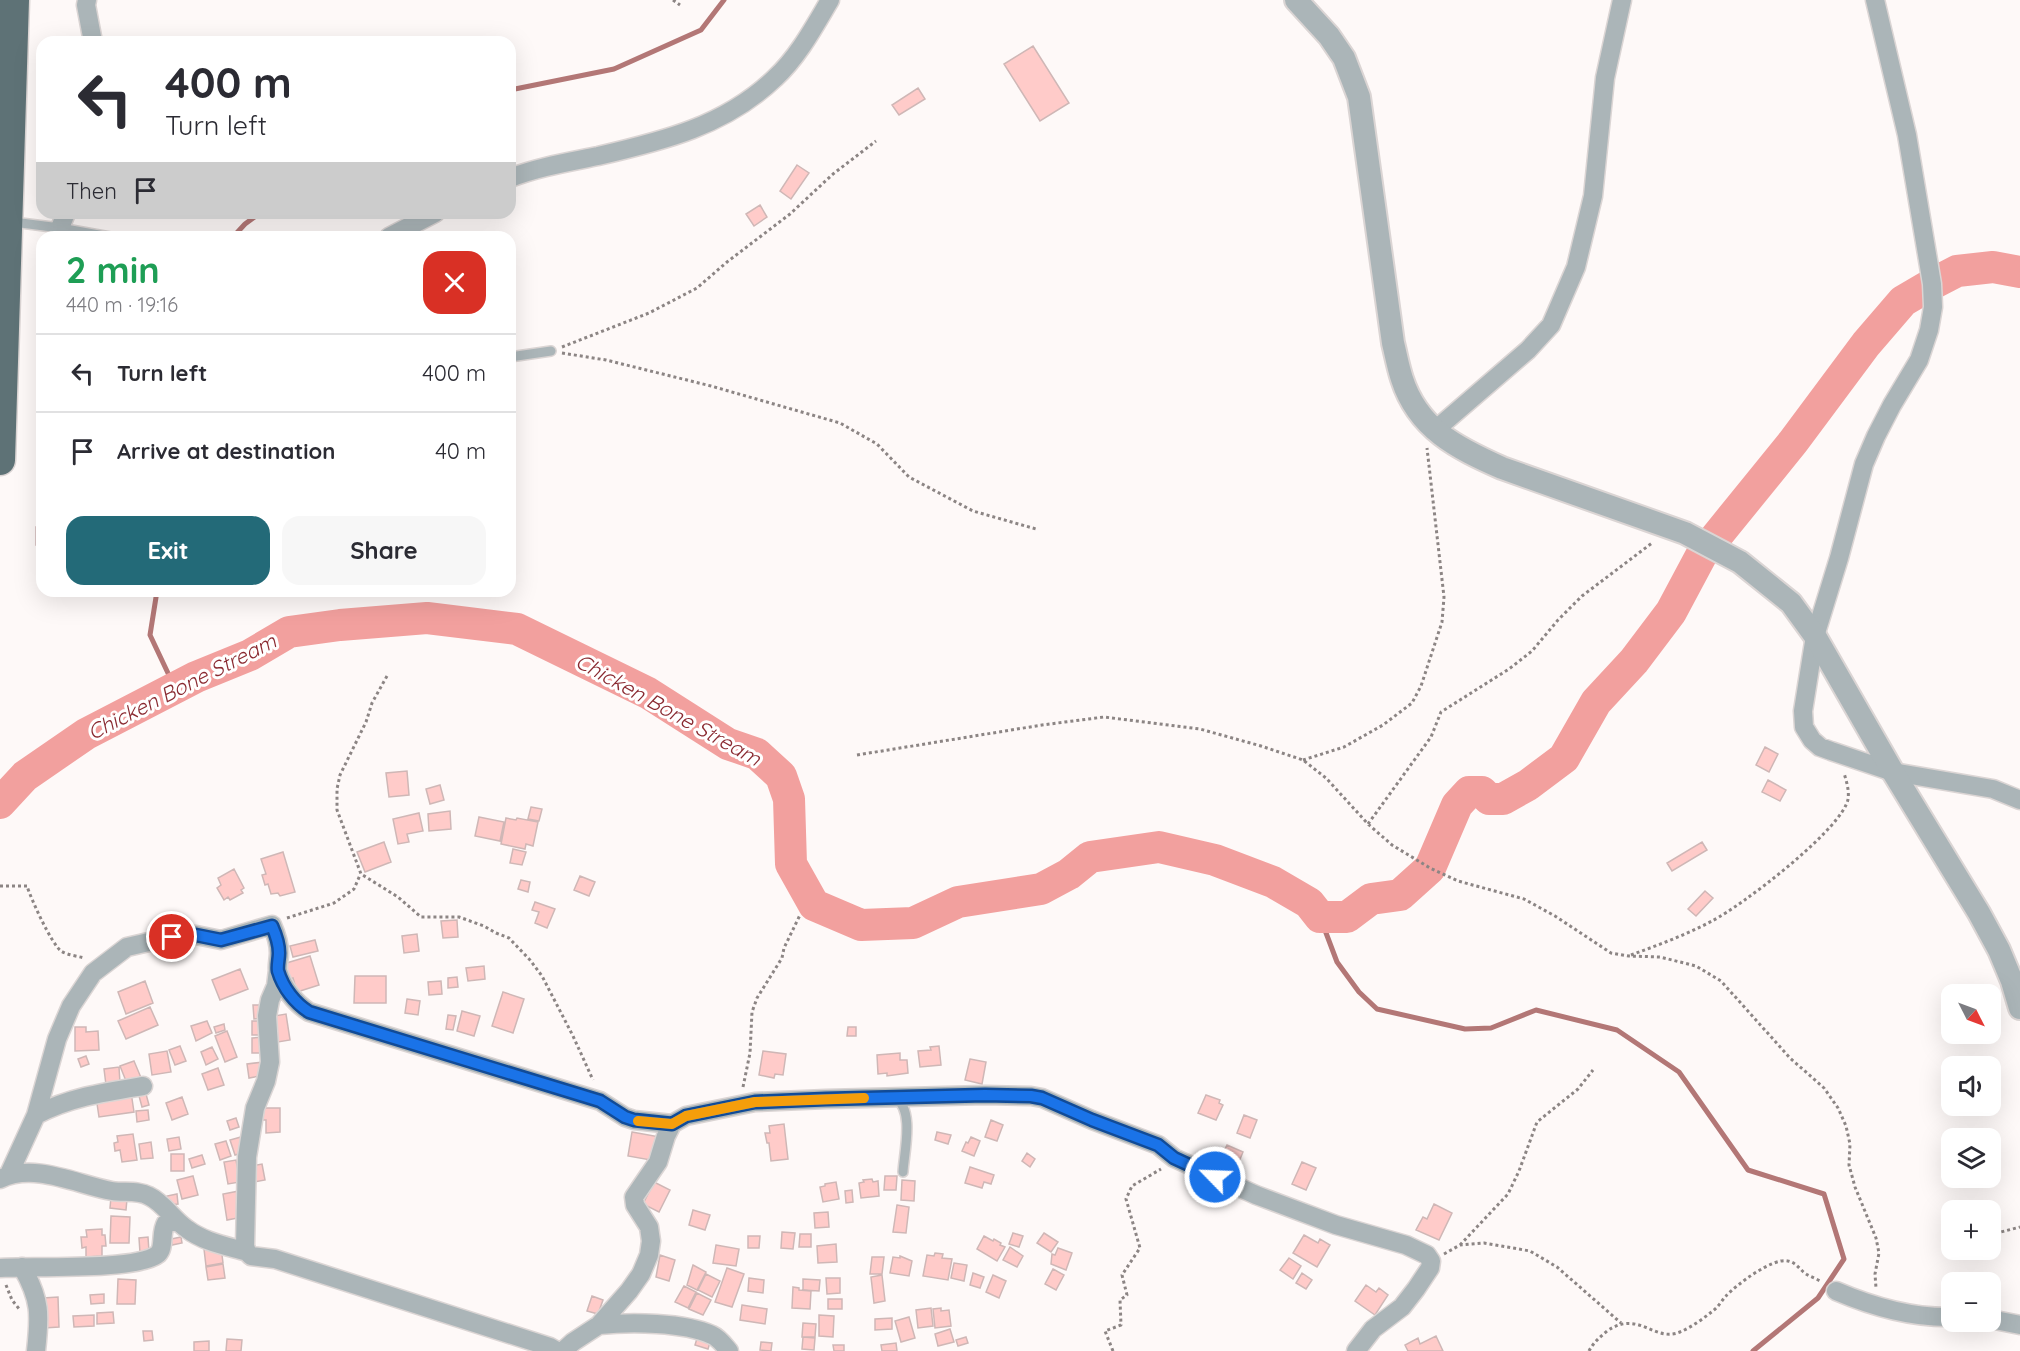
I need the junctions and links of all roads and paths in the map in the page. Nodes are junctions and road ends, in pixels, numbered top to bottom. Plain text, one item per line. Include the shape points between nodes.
1 (14, 0) edge
2 (87, 0) edge
3 (673, 0) edge
4 (830, 0) edge
5 (1296, 0) edge
6 (1622, 0) edge
7 (1875, 0) edge
8 (680, 5) dead end
9 (92, 36) edge
10 (876, 141) dead end
11 (516, 177) edge
12 (424, 219) edge
13 (63, 220) edge
14 (7, 222) junction
15 (93, 231) edge
16 (400, 231) edge
17 (551, 351) junction
18 (516, 356) edge
19 (1428, 424) junction
20 (0, 460) edge
21 (1036, 529) dead end
22 (1670, 529) junction
23 (1815, 636) junction
24 (387, 676) dead end
25 (1831, 752) junction
26 (857, 755) dead end
27 (1303, 760) junction
28 (1893, 772) junction
29 (2020, 800) edge
30 (1368, 824) junction
31 (361, 874) junction
32 (0, 886) edge
33 (801, 915) dead end
34 (272, 926) junction
35 (1629, 956) junction
36 (102, 966) junction
37 (278, 970) junction
38 (2020, 1008) edge
39 (1593, 1070) dead end
40 (143, 1086) dead end
41 (893, 1097) junction
42 (600, 1101) junction
43 (738, 1106) junction
44 (36, 1115) junction
45 (672, 1124) junction
46 (1168, 1154) junction
47 (903, 1172) dead end
48 (5, 1177) edge
49 (176, 1221) junction
50 (2020, 1227) edge
51 (2001, 1232) edge
52 (1460, 1245) junction
53 (247, 1252) junction
54 (1431, 1261) junction
55 (22, 1267) junction
56 (2, 1274) edge
57 (1815, 1279) dead end
58 (1836, 1291) dead end
59 (1883, 1306) junction
60 (1941, 1316) edge
61 (39, 1320) junction
62 (2001, 1321) edge
63 (1621, 1323) junction
64 (2020, 1324) edge
65 (599, 1325) junction
66 (36, 1351) edge
67 (557, 1351) edge
68 (563, 1351) edge
69 (729, 1351) edge
70 (1113, 1351) edge
71 (1356, 1351) edge
72 (1589, 1351) edge

1 - 14 highway
2 - 9 street
3 - 8 path
4 - 11 street via 808,38 776,78 720,118 661,141
5 - 19 street via 1344,58 1359,97 1393,343 1402,380
6 - 19 street via 1605,78 1593,196 1576,267 1551,325 1528,350
7 - 23 street via 1907,135 1934,307 1919,360 1875,436 1864,464
10 - 17 path via 697,288 649,313
12 - 16 street
13 - 14 lane
13 - 15 lane
14 - 20 highway
17 - 18 lane
17 - 21 path via 711,386 840,423 877,444 909,477 973,512
19 - 22 street via 1452,444 1502,468
19 - 27 path via 1444,597 1442,622 1422,686 1412,703 1383,725 1344,747
22 - 23 street via 1740,562 1791,603
22 - 30 path via 1582,596 1532,651 1441,712 1431,737
23 - 25 street via 1804,727 1812,740
23 - 28 street
24 - 31 path via 337,789 337,810
25 - 28 street
25 - 35 path via 1842,766 1848,785 1848,803 1835,822 1757,891 1713,921
26 - 27 path via 1104,717 1200,729
27 - 30 path via 1326,778
28 - 29 street via 1993,789
28 - 38 street via 1999,950
30 - 35 path via 1392,845 1430,868 1458,881 1524,899 1611,953
31 - 34 path via 354,889 334,903
31 - 42 path via 421,917 459,917 509,938 543,976
32 - 36 path via 27,886 52,941 62,952
33 - 43 path via 752,1012 749,1060
34 - 36 street via 221,940 196,935 153,940 127,947
34 - 37 street via 278,939
35 - 59 path via 1660,957 1696,966 1721,981 1790,1058 1824,1088 1846,1126 1849,1165 1876,1238 1876,1292
36 - 44 street via 71,1006 57,1039
37 - 42 street via 289,994 309,1012
37 - 53 street via 267,1016 270,1062 255,1108 247,1157
39 - 52 path via 1578,1089 1537,1122 1508,1194
40 - 44 street via 96,1093 57,1104
41 - 43 street
41 - 46 street via 1042,1098 1158,1145
41 - 47 lane via 900,1101 907,1115
42 - 45 street via 634,1120
43 - 45 street via 686,1116
44 - 48 street
45 - 65 street via 658,1162 634,1197 649,1227 649,1255 629,1291
46 - 54 street via 1256,1195 1336,1225 1406,1245
46 - 70 path via 1160,1169 1132,1186 1126,1199 1140,1248 1122,1275 1127,1294 1120,1300 1121,1325 1105,1332
48 - 49 street via 48,1174 111,1191 142,1193 158,1202
49 - 53 street via 205,1239
49 - 55 street via 166,1223 162,1230 160,1251 142,1260 84,1268
50 - 51 path
52 - 54 path
52 - 63 path via 1484,1243 1530,1251 1557,1267
53 - 67 street
54 - 71 street via 1402,1307 1372,1329
55 - 56 street
55 - 61 street via 38,1303
56 - 61 path via 12,1300 25,1317
57 - 63 path via 1797,1264 1779,1261 1736,1286 1716,1308 1680,1332 1663,1334 1639,1324
58 - 59 street
59 - 60 street
61 - 66 street
62 - 64 street
63 - 72 path via 1600,1336
65 - 68 street
65 - 69 street via 694,1329 714,1336

